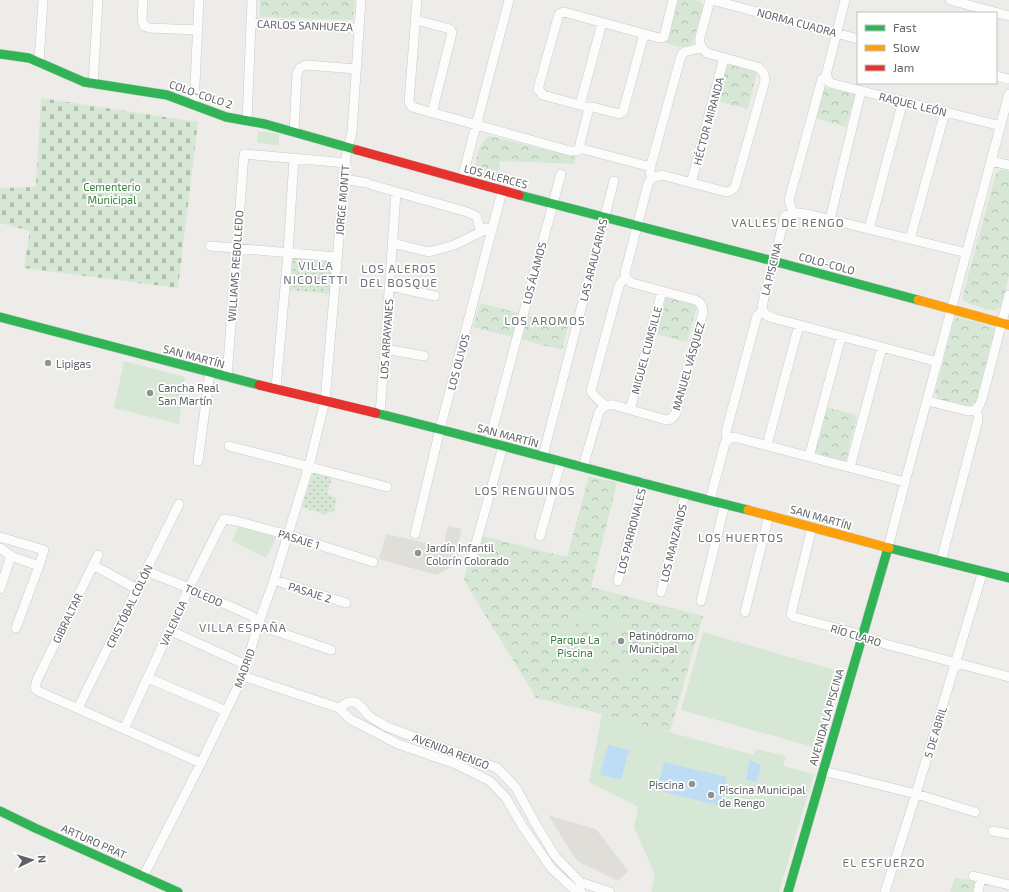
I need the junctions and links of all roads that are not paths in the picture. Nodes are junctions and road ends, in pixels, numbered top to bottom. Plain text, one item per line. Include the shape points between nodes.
1 (43, 0) edge
2 (98, 0) edge
3 (143, 0) edge
4 (199, 0) edge
5 (252, 0) edge
6 (361, 0) edge
7 (417, 0) edge
8 (509, 0) edge
9 (673, 0) edge
10 (711, 0) edge
11 (845, 0) edge
12 (950, 0) edge
13 (994, 12) edge
14 (997, 13) edge
15 (1009, 16) edge
16 (416, 20) junction
17 (251, 23) junction
18 (602, 23) junction
19 (359, 28) junction
20 (198, 30) junction
21 (836, 33) junction
22 (644, 34) junction
23 (857, 39) edge
24 (701, 47) junction
25 (0, 54) edge
26 (724, 58) junction
27 (39, 62) junction
28 (356, 69) junction
29 (997, 76) edge
30 (828, 79) junction
31 (1009, 79) edge
32 (93, 84) junction
33 (861, 91) junction
34 (1009, 94) edge
35 (903, 101) junction
36 (194, 105) junction
37 (584, 106) junction
38 (945, 112) junction
39 (432, 113) junction
40 (247, 120) junction
41 (477, 126) junction
42 (1001, 126) junction
43 (294, 132) junction
44 (348, 147) junction
45 (579, 148) junction
46 (294, 158) junction
47 (992, 161) junction
48 (345, 164) junction
49 (1009, 165) edge
50 (651, 167) junction
51 (561, 174) dead end
52 (344, 179) junction
53 (462, 179) junction
54 (652, 179) junction
55 (614, 181) dead end
56 (691, 183) junction
57 (503, 191) junction
58 (396, 192) junction
59 (553, 204) junction
60 (793, 213) junction
61 (604, 217) junction
62 (830, 219) junction
63 (637, 226) junction
64 (490, 228) junction
65 (869, 229) junction
66 (910, 239) junction
67 (392, 243) junction
68 (210, 246) dead end
69 (237, 249) junction
70 (288, 253) junction
71 (967, 253) junction
72 (337, 257) junction
73 (773, 261) junction
74 (626, 278) junction
75 (390, 286) junction
76 (662, 291) junction
77 (1009, 295) edge
78 (435, 296) dead end
79 (952, 310) junction
80 (763, 311) junction
81 (0, 317) edge
82 (1005, 324) edge
83 (799, 326) junction
84 (841, 337) junction
85 (882, 347) junction
86 (385, 349) junction
87 (424, 356) dead end
88 (938, 362) junction
89 (210, 372) junction
90 (227, 377) junction
91 (276, 388) junction
92 (325, 401) junction
93 (928, 401) junction
94 (605, 406) junction
95 (630, 410) junction
96 (975, 410) junction
97 (380, 414) junction
98 (440, 429) junction
99 (728, 440) junction
100 (489, 442) junction
101 (229, 446) dead end
102 (503, 446) junction
103 (767, 446) junction
104 (543, 456) junction
105 (809, 457) junction
106 (198, 461) dead end
107 (560, 461) junction
108 (309, 466) junction
109 (583, 467) junction
110 (850, 467) junction
111 (643, 482) junction
112 (905, 482) junction
113 (387, 487) dead end
114 (685, 494) junction
115 (710, 500) junction
116 (179, 504) dead end
117 (725, 504) junction
118 (769, 515) junction
119 (224, 519) joint
120 (812, 527) junction
121 (415, 534) dead end
122 (288, 535) junction
123 (540, 536) dead end
124 (0, 537) edge
125 (0, 548) edge
126 (888, 548) junction
127 (473, 554) dead end
128 (98, 555) dead end
129 (11, 556) junction
130 (941, 561) junction
131 (372, 562) dead end
132 (93, 565) junction
133 (39, 566) junction
134 (146, 571) junction
135 (983, 571) junction
136 (1009, 578) edge
137 (274, 580) junction
138 (618, 580) dead end
139 (189, 588) junction
140 (0, 589) edge
141 (138, 589) junction
142 (661, 592) dead end
143 (701, 601) dead end
144 (346, 603) dead end
145 (745, 612) dead end
146 (258, 625) junction
147 (16, 628) dead end
148 (169, 630) junction
149 (863, 635) junction
150 (331, 650) dead end
151 (956, 663) junction
152 (246, 664) junction
153 (243, 676) junction
154 (1009, 676) edge
155 (148, 678) junction
156 (78, 708) junction
157 (339, 708) junction
158 (226, 711) junction
159 (124, 729) junction
160 (201, 763) junction
161 (823, 771) junction
162 (916, 794) junction
163 (0, 811) edge
164 (975, 812) dead end
165 (993, 832) dead end
166 (1009, 834) edge
167 (143, 876) junction
168 (1009, 885) edge
169 (178, 892) edge
170 (581, 892) edge
171 (610, 892) edge
172 (788, 892) edge
173 (885, 892) edge
174 (978, 892) edge

1 - 27 street
2 - 32 street
3 - 20 street via 144,26
4 - 20 street
5 - 17 street
6 - 19 street, JORGE MONTT
7 - 16 street
8 - 41 street
9 - 22 street via 664,37
10 - 21 street, NORMA CUADRA
10 - 24 street via 700,37
11 - 21 street
12 - 13 street
14 - 15 street
16 - 39 street via 409,102 412,107
16 - 39 street via 450,29 452,33
17 - 19 street, CARLOS SANHUEZA
17 - 40 street
18 - 22 street
18 - 37 street
18 - 37 street via 564,12 559,14 538,89 543,95
19 - 28 street, JORGE MONTT
20 - 36 street
21 - 23 street, NORMA CUADRA
21 - 30 street via 826,75
22 - 37 street via 623,112 619,114
24 - 26 street via 707,53
24 - 50 street via 684,52 681,56
25 - 27 street, COLO-COLO 2 via 22,56
26 - 56 street, HÉCTOR MIRANDA
26 - 56 street via 760,69 764,81 734,188 729,192 723,192
27 - 32 street, COLO-COLO 2
28 - 43 street via 306,65 300,68 297,74
28 - 44 street, JORGE MONTT via 352,132
29 - 31 street
30 - 33 street, RAQUEL LEÓN via 830,83
30 - 60 street via 822,79 790,200
32 - 36 street, COLO-COLO 2 via 159,93
33 - 35 street, RAQUEL LEÓN
33 - 62 street
34 - 42 street
35 - 38 street, RAQUEL LEÓN
35 - 65 street
36 - 40 street, COLO-COLO 2 via 226,117
37 - 45 street via 588,112
38 - 42 street, RAQUEL LEÓN
38 - 66 street
39 - 41 street
40 - 43 street, COLO-COLO 2
41 - 45 street via 570,151 577,151
41 - 53 street
42 - 47 street
43 - 44 street, COLO-COLO 2
44 - 48 street, JORGE MONTT
44 - 53 street, LOS ALERCES
45 - 50 street
46 - 48 street
46 - 69 street, WILLIAMS REBOLLEDO via 244,154
46 - 70 street
47 - 49 street
47 - 71 street
48 - 52 street, JORGE MONTT
50 - 54 street
51 - 59 street, LOS ÁLAMOS
52 - 58 street
52 - 72 street, JORGE MONTT
53 - 57 street, LOS ALERCES
54 - 56 street via 662,176
54 - 63 street via 648,184
55 - 61 street, LAS ARAUCARIAS
57 - 59 street, LOS ALERCES
57 - 64 street, LOS OLIVOS
58 - 64 street via 476,216 480,228
58 - 67 street, LOS ARRAYANES
59 - 61 street, LOS ALERCES
59 - 100 street, LOS ÁLAMOS
60 - 62 street
60 - 73 street, LA PISCINA via 785,216
61 - 63 street, LOS ALERCES
61 - 104 street, LAS ARAUCARIAS
62 - 65 street
63 - 73 street, COLO-COLO
63 - 74 street via 625,270
64 - 67 street via 454,245 429,252
64 - 98 street, LOS OLIVOS
65 - 66 street
66 - 71 street
67 - 75 street, LOS ARRAYANES
68 - 69 street
69 - 70 street
69 - 90 street, WILLIAMS REBOLLEDO
70 - 72 street
70 - 91 street
71 - 79 street
72 - 92 street, JORGE MONTT
73 - 79 street, COLO-COLO
73 - 80 street, LA PISCINA
74 - 76 street, MANUEL VÁSQUEZ via 632,283
74 - 94 street via 619,286 591,390 593,396
75 - 78 street
75 - 86 street, LOS ARRAYANES
76 - 95 street, MIGUEL CUMSILLE
76 - 95 street, MANUEL VÁSQUEZ via 700,302 703,312 674,416 666,420
77 - 82 street
79 - 82 street, COLO-COLO
79 - 88 street
80 - 83 street via 773,318
80 - 99 street, LA PISCINA via 757,316 726,432
81 - 89 street, SAN MARTÍN
82 - 96 street via 982,399
83 - 84 street
83 - 103 street
84 - 85 street
84 - 105 street
85 - 88 street
85 - 110 street
86 - 87 street
86 - 97 street, LOS ARRAYANES
88 - 93 street
89 - 90 street, SAN MARTÍN
89 - 106 street
90 - 91 street, SAN MARTÍN
91 - 92 street, SAN MARTÍN
92 - 97 street, SAN MARTÍN
92 - 108 street, MADRID
93 - 96 street via 968,411
93 - 112 street
94 - 95 street, MANUEL VÁSQUEZ via 611,404
94 - 109 street via 599,412
96 - 130 street via 978,420
97 - 98 street, SAN MARTÍN
98 - 100 street, SAN MARTÍN
98 - 121 street, LOS OLIVOS
99 - 103 street via 733,437
99 - 115 street, LA PISCINA via 725,443
100 - 102 street, SAN MARTÍN
101 - 108 street
102 - 104 street, SAN MARTÍN
102 - 127 street
103 - 105 street
104 - 107 street, SAN MARTÍN
105 - 110 street
107 - 109 street, SAN MARTÍN
107 - 123 street
108 - 113 street
108 - 122 street, MADRID
109 - 111 street, SAN MARTÍN
110 - 112 street
111 - 114 street, SAN MARTÍN
111 - 138 street, LOS PARRONALES
112 - 126 street
114 - 115 street, SAN MARTÍN
114 - 142 street, LOS MANZANOS
115 - 117 street, SAN MARTÍN
116 - 134 street, CRISTÓBAL COLÓN
117 - 118 street, SAN MARTÍN
117 - 143 street
118 - 120 street, SAN MARTÍN
118 - 145 street
119 - 122 street, PASAJE 1
119 - 139 street, VALENCIA
120 - 126 street, SAN MARTÍN
120 - 149 street, RÍO CLARO via 791,614 794,617
122 - 131 street, PASAJE 1
122 - 137 street, MADRID
124 - 133 street via 44,550
125 - 129 street
126 - 130 street, SAN MARTÍN
126 - 149 street, AVENIDA LA PISCINA
128 - 132 street, GIBRALTAR
129 - 133 street
129 - 140 street
130 - 135 street, SAN MARTÍN
132 - 141 street
132 - 156 street, GIBRALTAR via 35,688
133 - 147 street
134 - 139 street, TOLEDO
134 - 141 street, CRISTÓBAL COLÓN
135 - 136 street, SAN MARTÍN
135 - 151 street, 5 DE ABRIL
137 - 144 street, PASAJE 2
137 - 146 street, MADRID
139 - 146 street, TOLEDO via 252,616
139 - 148 street, VALENCIA
141 - 156 street, CRISTÓBAL COLÓN
146 - 150 street
146 - 152 street, MADRID
148 - 152 street
148 - 155 street, VALENCIA
149 - 151 street, RÍO CLARO via 870,640
149 - 161 street, AVENIDA LA PISCINA
151 - 154 street, RÍO CLARO
151 - 162 street, 5 DE ABRIL
152 - 153 street, MADRID
153 - 157 street, AVENIDA RENGO
153 - 158 street, MADRID
155 - 158 street
155 - 159 street, VALENCIA
156 - 159 street
157 - 170 street, AVENIDA RENGO via 350,719 398,744 456,764 490,781 506,798 552,869 574,890
157 - 171 street, AVENIDA RENGO via 349,702 356,702 385,726 497,768 516,788 555,856 580,882
158 - 160 street, MADRID
159 - 160 street
160 - 167 street, MADRID
161 - 162 street
161 - 172 street, AVENIDA LA PISCINA
162 - 164 street
162 - 173 street, 5 DE ABRIL
163 - 167 street, ARTURO PRAT
165 - 166 street
167 - 169 street, ARTURO PRAT
168 - 174 street via 977,877

